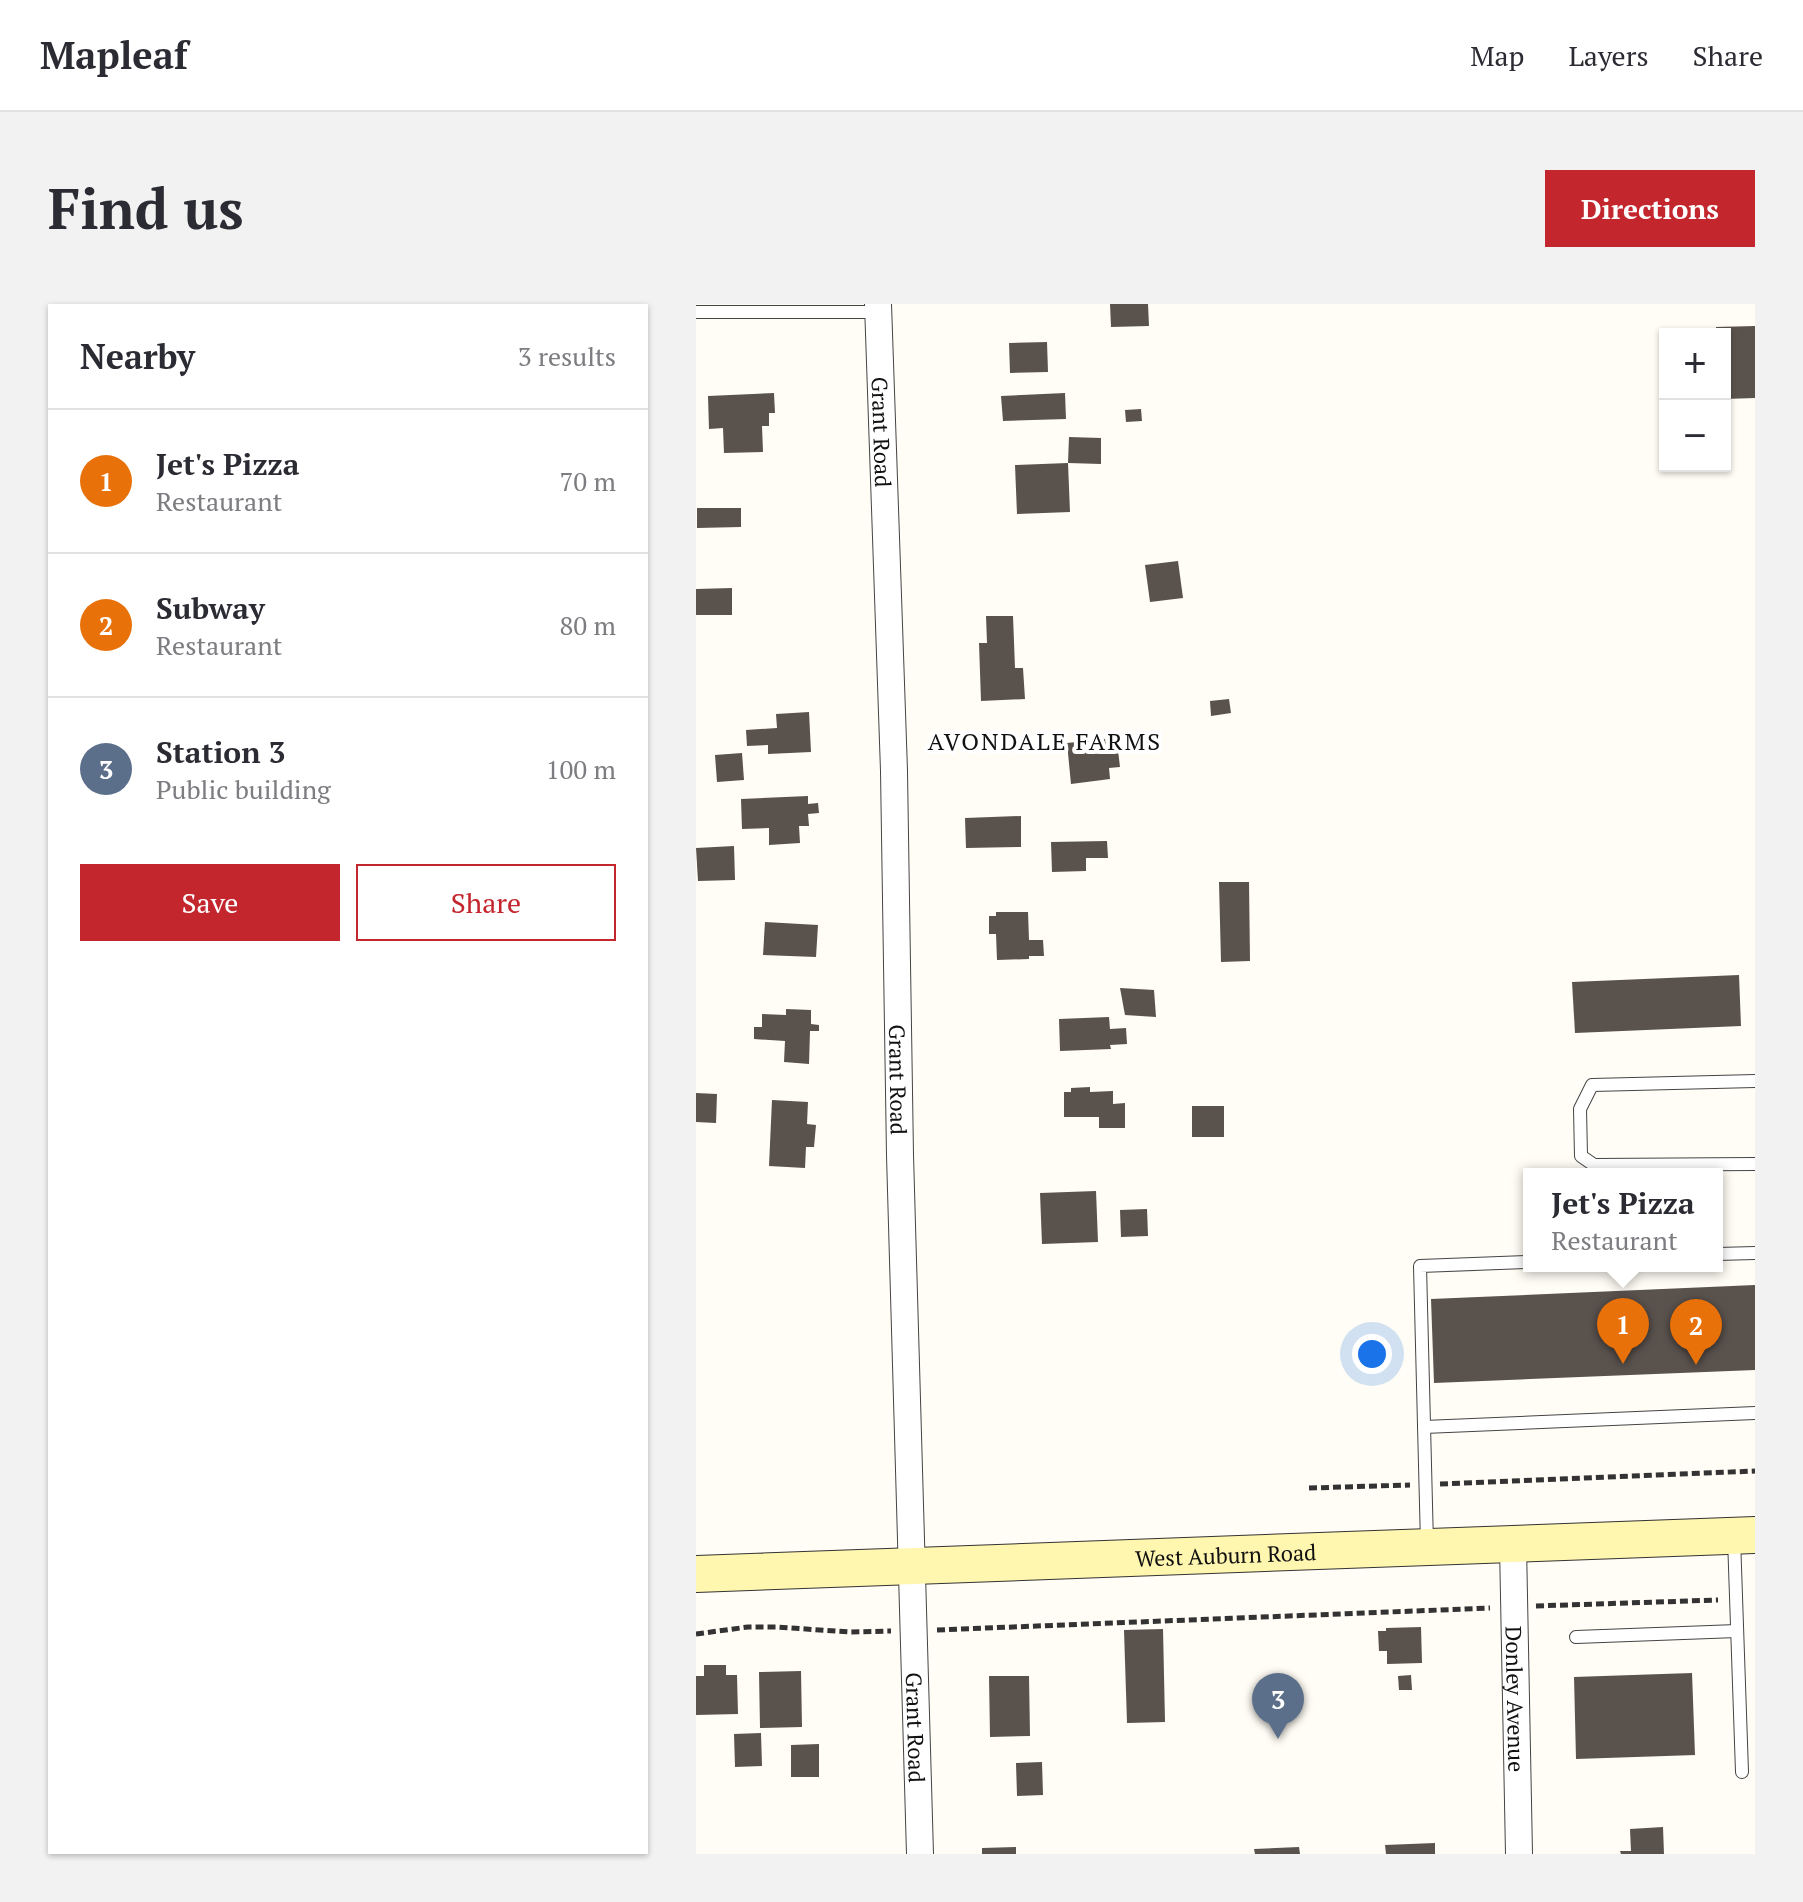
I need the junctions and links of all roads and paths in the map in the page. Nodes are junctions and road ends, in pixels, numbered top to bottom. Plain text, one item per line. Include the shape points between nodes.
1 (878, 308) edge
2 (696, 312) edge
3 (1755, 1081) edge
4 (1755, 1164) edge
5 (1755, 1253) edge
6 (1723, 1254) edge
7 (1523, 1262) edge
8 (1755, 1413) edge
9 (1424, 1427) junction
10 (1755, 1471) edge
11 (1425, 1484) junction
12 (1309, 1488) dead end
13 (1744, 1535) edge
14 (1513, 1545) junction
15 (1427, 1547) junction
16 (912, 1565) junction
17 (696, 1574) edge
18 (1717, 1600) dead end
19 (1541, 1606) dead end
20 (1482, 1608) dead end
21 (945, 1630) dead end
22 (887, 1631) dead end
23 (1737, 1631) junction
24 (696, 1634) edge
25 (1576, 1637) dead end
26 (1742, 1772) dead end
27 (920, 1854) edge
28 (1519, 1854) edge

1 - 2 lane
1 - 16 street, Grant Road
3 - 4 lane via 1592,1085 1580,1109 1581,1156 1594,1165
5 - 6 lane
7 - 9 lane via 1420,1266
8 - 9 lane
9 - 11 lane
10 - 11 path
11 - 12 path
11 - 15 lane
13 - 14 main road, West Auburn Road
13 - 23 lane
14 - 15 main road, West Auburn Road
14 - 28 street, Donley Avenue
15 - 16 main road, West Auburn Road
16 - 17 main road, West Auburn Road
16 - 27 street, Grant Road
18 - 19 path
20 - 21 path
22 - 24 path via 748,1627
23 - 25 lane
23 - 26 lane

